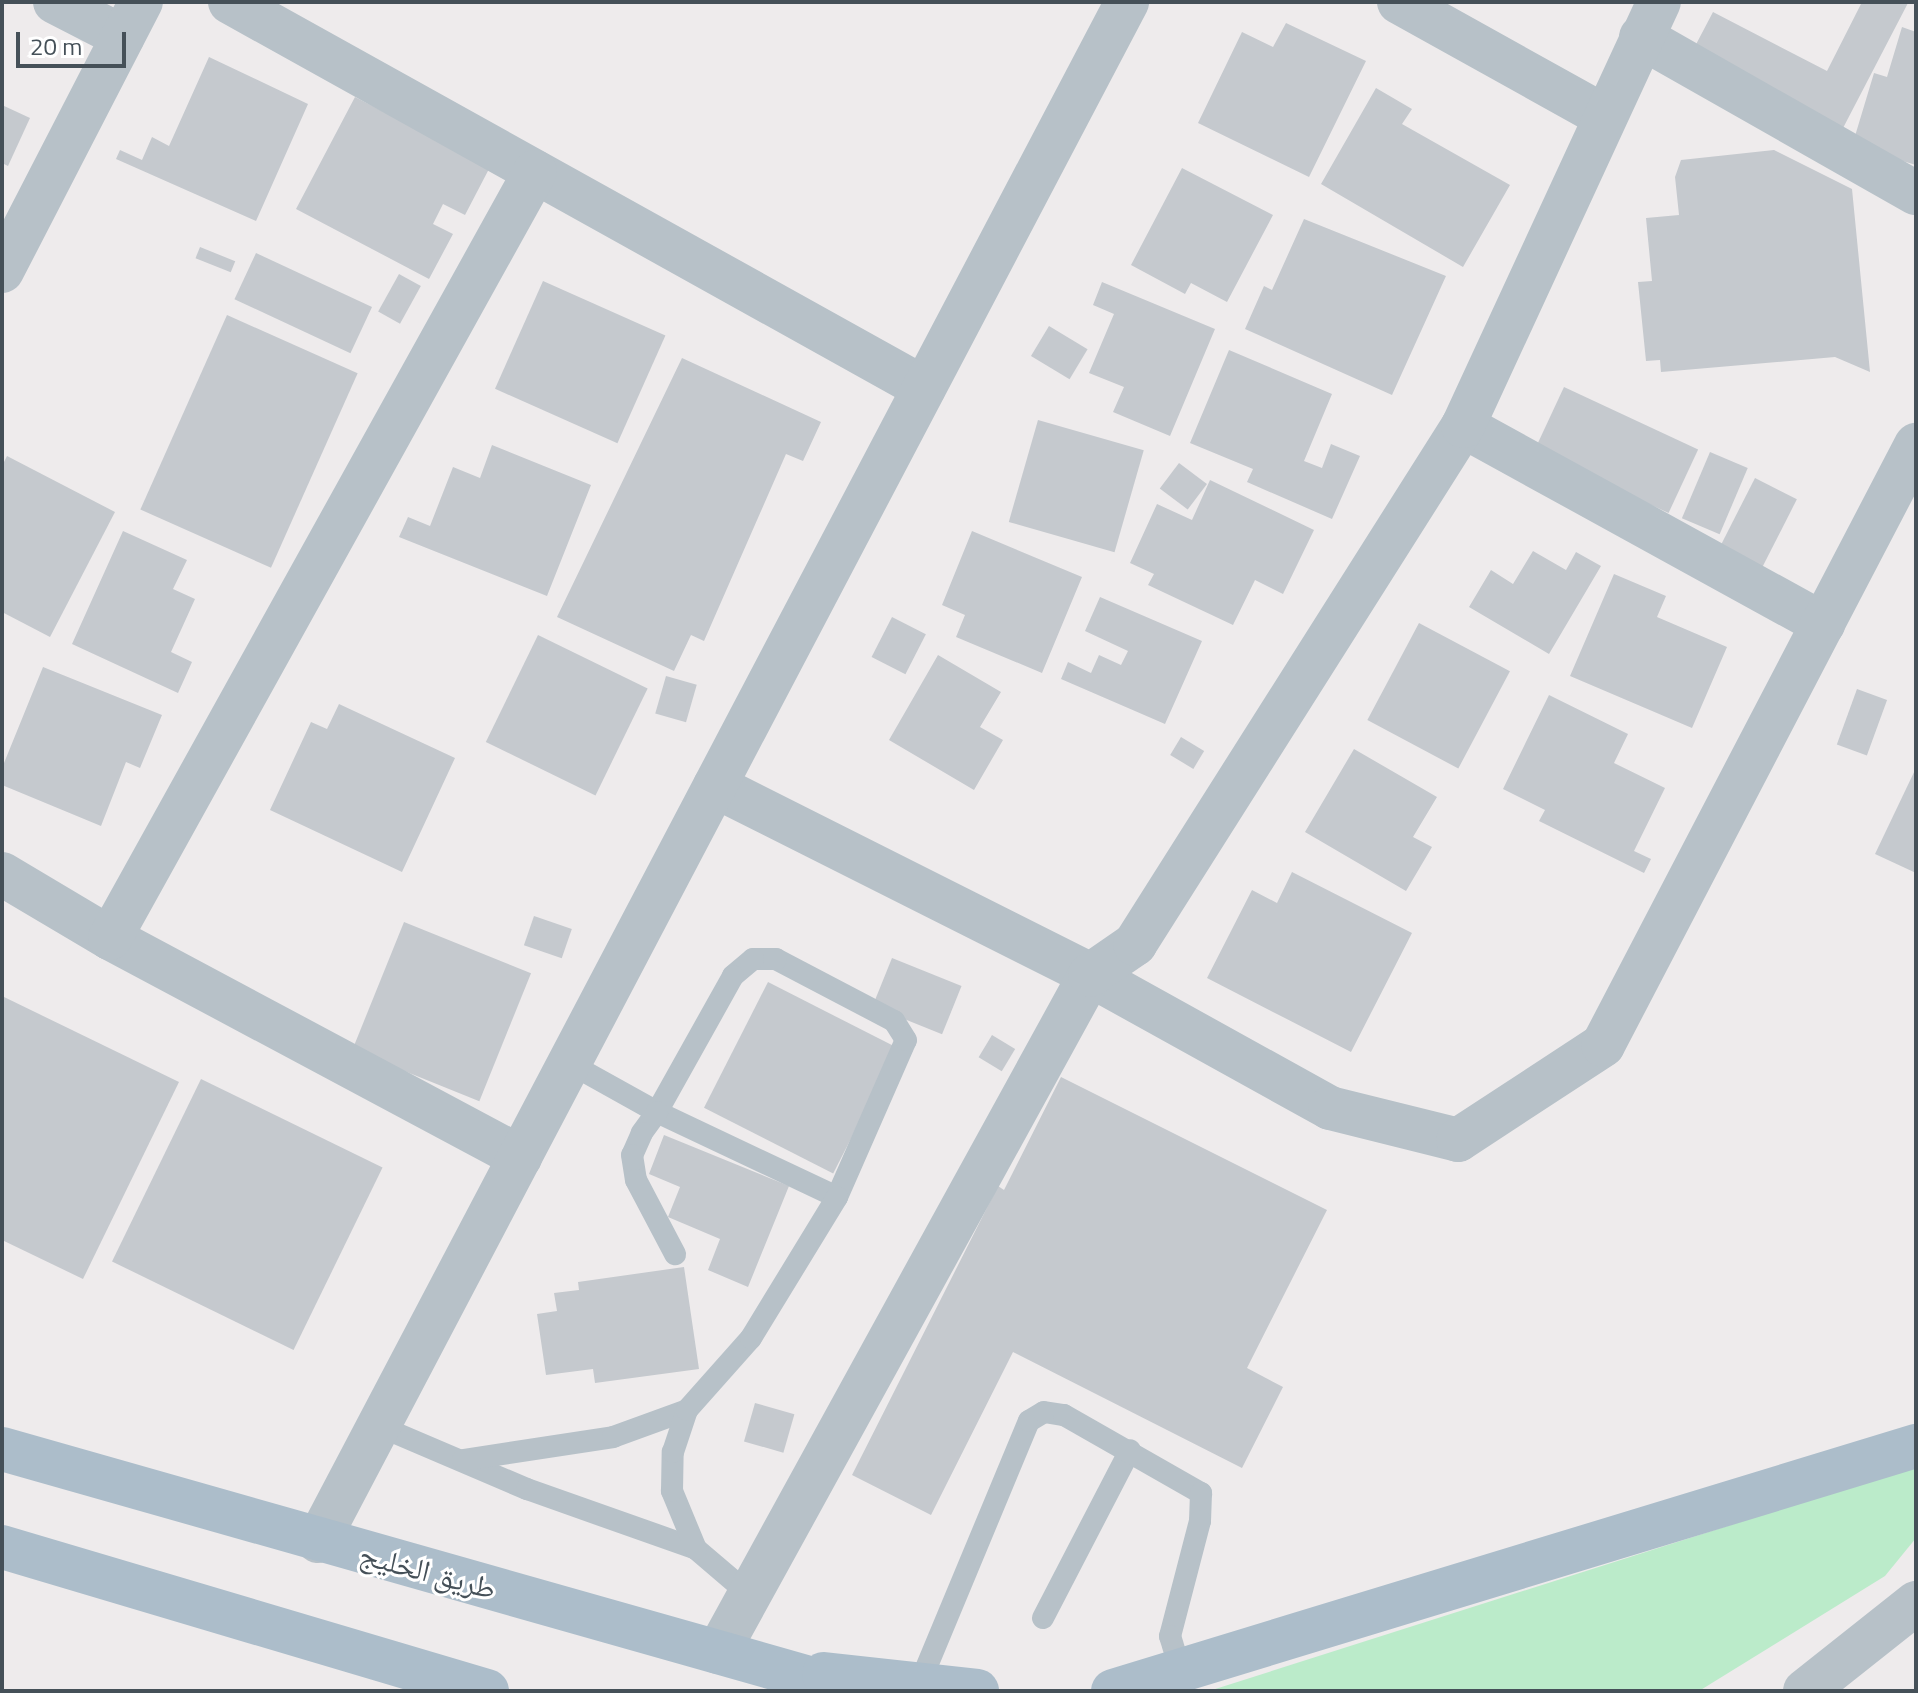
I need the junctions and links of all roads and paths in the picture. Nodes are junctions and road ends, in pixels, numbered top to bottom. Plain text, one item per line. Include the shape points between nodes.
1 (55, 2) edge
2 (230, 2) edge
3 (1127, 2) edge
4 (1399, 2) edge
5 (132, 20) edge
6 (1650, 20) edge
7 (1604, 116) junction
8 (535, 172) junction
9 (1916, 193) edge
10 (2, 271) edge
11 (924, 388) junction
12 (1463, 426) junction
13 (1916, 445) edge
14 (1823, 624) junction
15 (715, 786) junction
16 (2, 874) edge
17 (110, 938) junction
18 (1090, 975) junction
19 (569, 1063) junction
20 (657, 1112) junction
21 (520, 1157) junction
22 (837, 1197) junction
23 (675, 1254) dead end
24 (687, 1410) junction
25 (379, 1426) junction
26 (1916, 1446) edge
27 (2, 1449) edge
28 (1130, 1450) junction
29 (459, 1460) junction
30 (318, 1541) junction
31 (2, 1547) edge
32 (696, 1549) junction
33 (750, 1595) junction
34 (1916, 1603) edge
35 (1043, 1618) dead end
36 (718, 1652) junction
37 (784, 1670) junction
38 (1181, 1673) junction
39 (413, 1679) edge
40 (919, 1685) junction
41 (487, 1691) edge
42 (855, 1691) edge
43 (977, 1691) edge
44 (1113, 1691) edge
45 (1805, 1691) edge

1 - 5 street
2 - 8 street
3 - 11 street
4 - 7 street
5 - 10 street
6 - 7 street
6 - 9 street
7 - 12 street
8 - 11 street
8 - 17 street
11 - 15 street
12 - 14 street
12 - 18 street via 1135,944
13 - 14 street
14 - 18 street via 1603,1045 1458,1140 1330,1108
15 - 18 street
15 - 19 street
16 - 17 street
17 - 21 street
18 - 33 street
19 - 20 lane
19 - 21 street
20 - 22 lane
20 - 22 lane via 733,976 753,959 776,959 894,1021 906,1040
20 - 23 lane via 632,1155 636,1180
21 - 25 street
22 - 24 lane via 751,1338
24 - 29 lane via 613,1437
24 - 32 lane via 673,1452 672,1491
25 - 29 lane
25 - 30 street
26 - 38 main road
27 - 30 main road, طريق الخليج
28 - 35 lane
28 - 38 lane via 1201,1493 1200,1521 1170,1636
28 - 40 lane via 1064,1415 1044,1412 1029,1421
29 - 32 lane
30 - 36 main road, طريق الخليج
31 - 39 main road
32 - 33 lane
33 - 36 street
34 - 45 street
36 - 37 main road, طريق الخليج
37 - 40 main road
37 - 42 main road, طريق الخليج
38 - 44 main road
39 - 41 main road
40 - 43 main road

